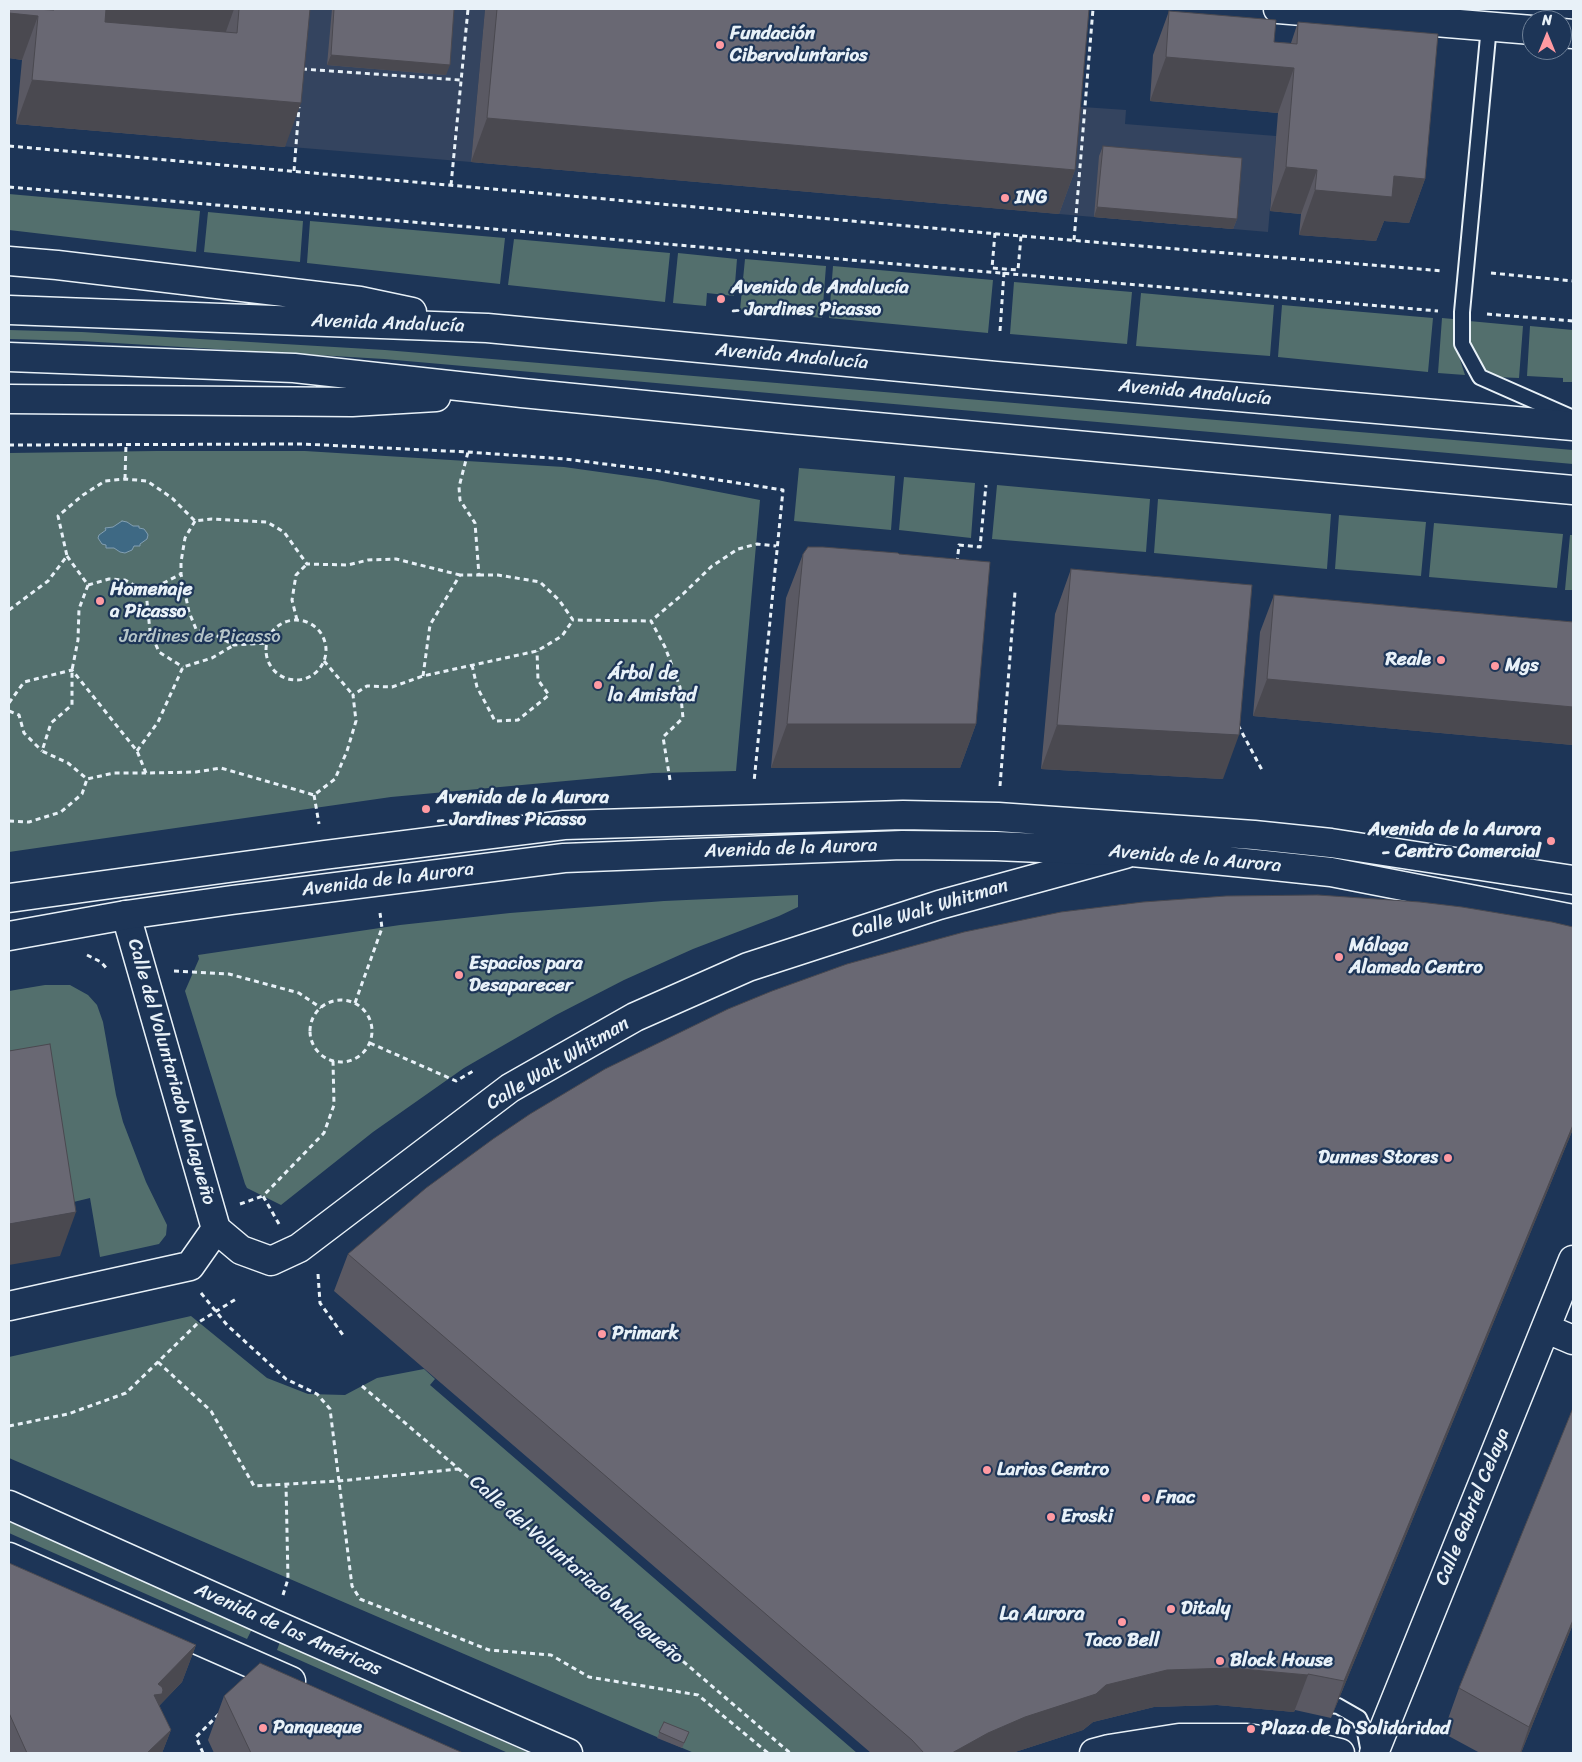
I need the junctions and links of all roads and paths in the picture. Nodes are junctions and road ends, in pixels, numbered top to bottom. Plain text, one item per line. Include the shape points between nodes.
1 (468, 9) edge
2 (1092, 9) edge
3 (1278, 9) edge
4 (1489, 26) junction
5 (1522, 29) edge
6 (303, 60) edge
7 (302, 69) junction
8 (302, 78) edge
9 (460, 80) junction
10 (299, 106) edge
11 (9, 146) edge
12 (294, 171) junction
13 (451, 185) junction
14 (9, 187) edge
15 (995, 233) junction
16 (1021, 236) junction
17 (1074, 240) junction
18 (9, 253) edge
19 (9, 261) edge
20 (57, 264) junction
21 (1004, 271) junction
22 (1444, 271) dead end
23 (1490, 273) dead end
24 (1573, 281) edge
25 (9, 310) edge
26 (1462, 312) junction
27 (1573, 321) edge
28 (487, 328) junction
29 (1000, 331) dead end
30 (9, 357) edge
31 (522, 393) junction
32 (9, 399) edge
33 (1573, 418) edge
34 (1573, 426) edge
35 (126, 444) junction
36 (9, 445) edge
37 (468, 452) junction
38 (125, 479) junction
39 (986, 485) dead end
40 (1573, 490) edge
41 (195, 521) junction
42 (776, 546) junction
43 (67, 556) junction
44 (307, 564) junction
45 (956, 570) edge
46 (181, 574) junction
47 (460, 575) junction
48 (479, 575) junction
49 (88, 585) junction
50 (146, 592) junction
51 (1015, 592) dead end
52 (9, 610) edge
53 (297, 620) junction
54 (573, 620) junction
55 (651, 621) junction
56 (267, 643) junction
57 (234, 645) junction
58 (537, 651) junction
59 (324, 661) junction
60 (472, 665) junction
61 (184, 667) junction
62 (72, 670) junction
63 (423, 676) junction
64 (353, 694) junction
65 (9, 703) edge
66 (9, 711) edge
67 (1237, 723) edge
68 (42, 751) junction
69 (137, 751) junction
70 (1262, 770) dead end
71 (146, 773) junction
72 (88, 779) junction
73 (670, 780) dead end
74 (754, 782) dead end
75 (314, 796) junction
76 (998, 817) junction
77 (9, 821) edge
78 (319, 824) dead end
79 (1132, 852) junction
80 (1573, 880) edge
81 (9, 898) edge
82 (380, 910) dead end
83 (126, 915) junction
84 (1573, 918) edge
85 (9, 936) edge
86 (84, 953) dead end
87 (169, 971) dead end
88 (112, 975) dead end
89 (355, 1003) junction
90 (321, 1008) junction
91 (370, 1044) junction
92 (333, 1061) junction
93 (475, 1070) dead end
94 (262, 1196) junction
95 (234, 1207) dead end
96 (281, 1228) dead end
97 (216, 1229) junction
98 (1573, 1260) edge
99 (190, 1266) junction
100 (318, 1269) dead end
101 (236, 1299) dead end
102 (9, 1306) edge
103 (215, 1311) junction
104 (1547, 1329) junction
105 (343, 1335) dead end
106 (1573, 1340) edge
107 (158, 1362) junction
108 (362, 1386) dead end
109 (9, 1426) edge
110 (459, 1469) junction
111 (339, 1481) junction
112 (286, 1484) junction
113 (9, 1505) edge
114 (9, 1557) edge
115 (274, 1624) junction
116 (310, 1689) edge
117 (1302, 1700) edge
118 (223, 1710) dead end
119 (203, 1753) edge
120 (568, 1753) edge
121 (768, 1753) edge
122 (790, 1753) edge
123 (1094, 1753) edge
124 (1340, 1753) edge
125 (1369, 1753) edge
126 (1374, 1753) edge

1 - 9 path
2 - 17 path
3 - 4 main road
4 - 5 main road
4 - 26 lane
6 - 7 path
7 - 8 path
7 - 9 path
9 - 13 path
10 - 12 path
11 - 12 path
12 - 13 path
13 - 15 path
14 - 21 path
15 - 16 path
15 - 21 path via 992,268
16 - 17 path
16 - 21 path via 1018,270
17 - 22 path
18 - 20 main road
19 - 20 main road
20 - 28 main road via 360,301
21 - 26 path
21 - 29 path
23 - 24 path
25 - 28 main road, Avenida Andalucía
26 - 27 path
26 - 33 lane via 1462,344 1480,377
28 - 34 main road, Avenida Andalucía
30 - 31 main road via 294,368
31 - 32 main road via 352,402
31 - 40 main road
35 - 36 path
35 - 37 path via 302,444
35 - 38 path
37 - 42 path via 565,459 783,490
37 - 48 path via 459,487 460,500 475,522
38 - 41 path via 147,482 172,498
38 - 43 path via 105,481 58,516
39 - 45 path via 980,547 959,545
41 - 44 path via 267,522 284,532
41 - 46 path via 185,538
42 - 55 path via 756,544 738,549 712,566
42 - 74 path
43 - 49 path
43 - 52 path via 48,581
44 - 47 path via 348,565 396,559
44 - 53 path via 296,575 292,600
46 - 50 path
46 - 57 path via 196,629
47 - 48 path
47 - 63 path via 430,625
48 - 54 path via 540,582 559,600
49 - 50 path via 109,579 125,580
49 - 62 path via 79,609 78,640
50 - 61 path via 150,631 159,652
51 - 76 path
53 - 56 path via 278,626
53 - 59 path via 306,622 321,634 326,652
54 - 55 path
54 - 58 path via 562,636
55 - 73 path via 680,687 683,718 663,737
56 - 57 path
56 - 59 path via 268,663 282,677 302,680 319,670
57 - 61 path via 212,658
58 - 60 path
58 - 60 path via 538,680 549,695 518,720 495,721 477,687
59 - 64 path
60 - 63 path
61 - 69 path via 158,722
62 - 65 path via 24,682
62 - 68 path via 72,704 51,723
62 - 69 path
63 - 64 path via 392,687 367,686
64 - 75 path via 356,721 347,751 335,779
66 - 68 path via 19,715 24,733
67 - 70 path
68 - 72 path via 68,763
69 - 71 path
71 - 72 path via 114,773
71 - 75 path via 221,768
72 - 77 path via 82,794 61,812 29,822
75 - 78 path
76 - 80 main road, Avenida de la Aurora via 1331,843
76 - 81 main road, Avenida de la Aurora via 903,816 564,826
79 - 83 main road, Avenida de la Aurora via 902,845 564,858
79 - 84 main road, Avenida de la Aurora via 1331,872
79 - 97 main road, Calle Walt Whitman via 979,893 855,931 748,967 635,1017 510,1088 299,1248 271,1261 241,1250
82 - 89 path via 382,928
83 - 85 main road, Avenida de la Aurora
83 - 97 main road, Calle del Voluntariado Malagueño
86 - 88 path via 101,962
87 - 90 path via 229,974 299,993
89 - 90 path via 335,1000
89 - 91 path via 369,1017 372,1027
90 - 92 path via 312,1020 311,1040 323,1057
91 - 92 path via 354,1060
91 - 93 path via 456,1081
92 - 94 path via 334,1104 324,1133
94 - 95 path
94 - 96 path
97 - 99 main road
98 - 104 main road, Calle Gabriel Celaya
99 - 102 main road
99 - 103 path via 200,1292
100 - 105 path via 320,1303
101 - 103 path
103 - 107 path
103 - 111 path via 286,1379 317,1394 330,1408
104 - 106 main road
104 - 126 main road, Calle Gabriel Celaya
107 - 109 path via 126,1393 68,1414
107 - 112 path via 211,1411 254,1486
108 - 110 path, Calle del Voluntariado Malagueño
110 - 111 path
110 - 122 path, Calle del Voluntariado Malagueño
111 - 112 path
111 - 121 path via 352,1586 360,1599 489,1650 551,1655 589,1677 698,1695
112 - 115 path via 288,1579
113 - 115 main road, Avenida de las Américas
114 - 116 main road
115 - 120 main road, Avenida de las Américas
117 - 125 lane via 1338,1706 1359,1718
118 - 119 path via 196,1737
123 - 124 main road via 1179,1738 1247,1738

